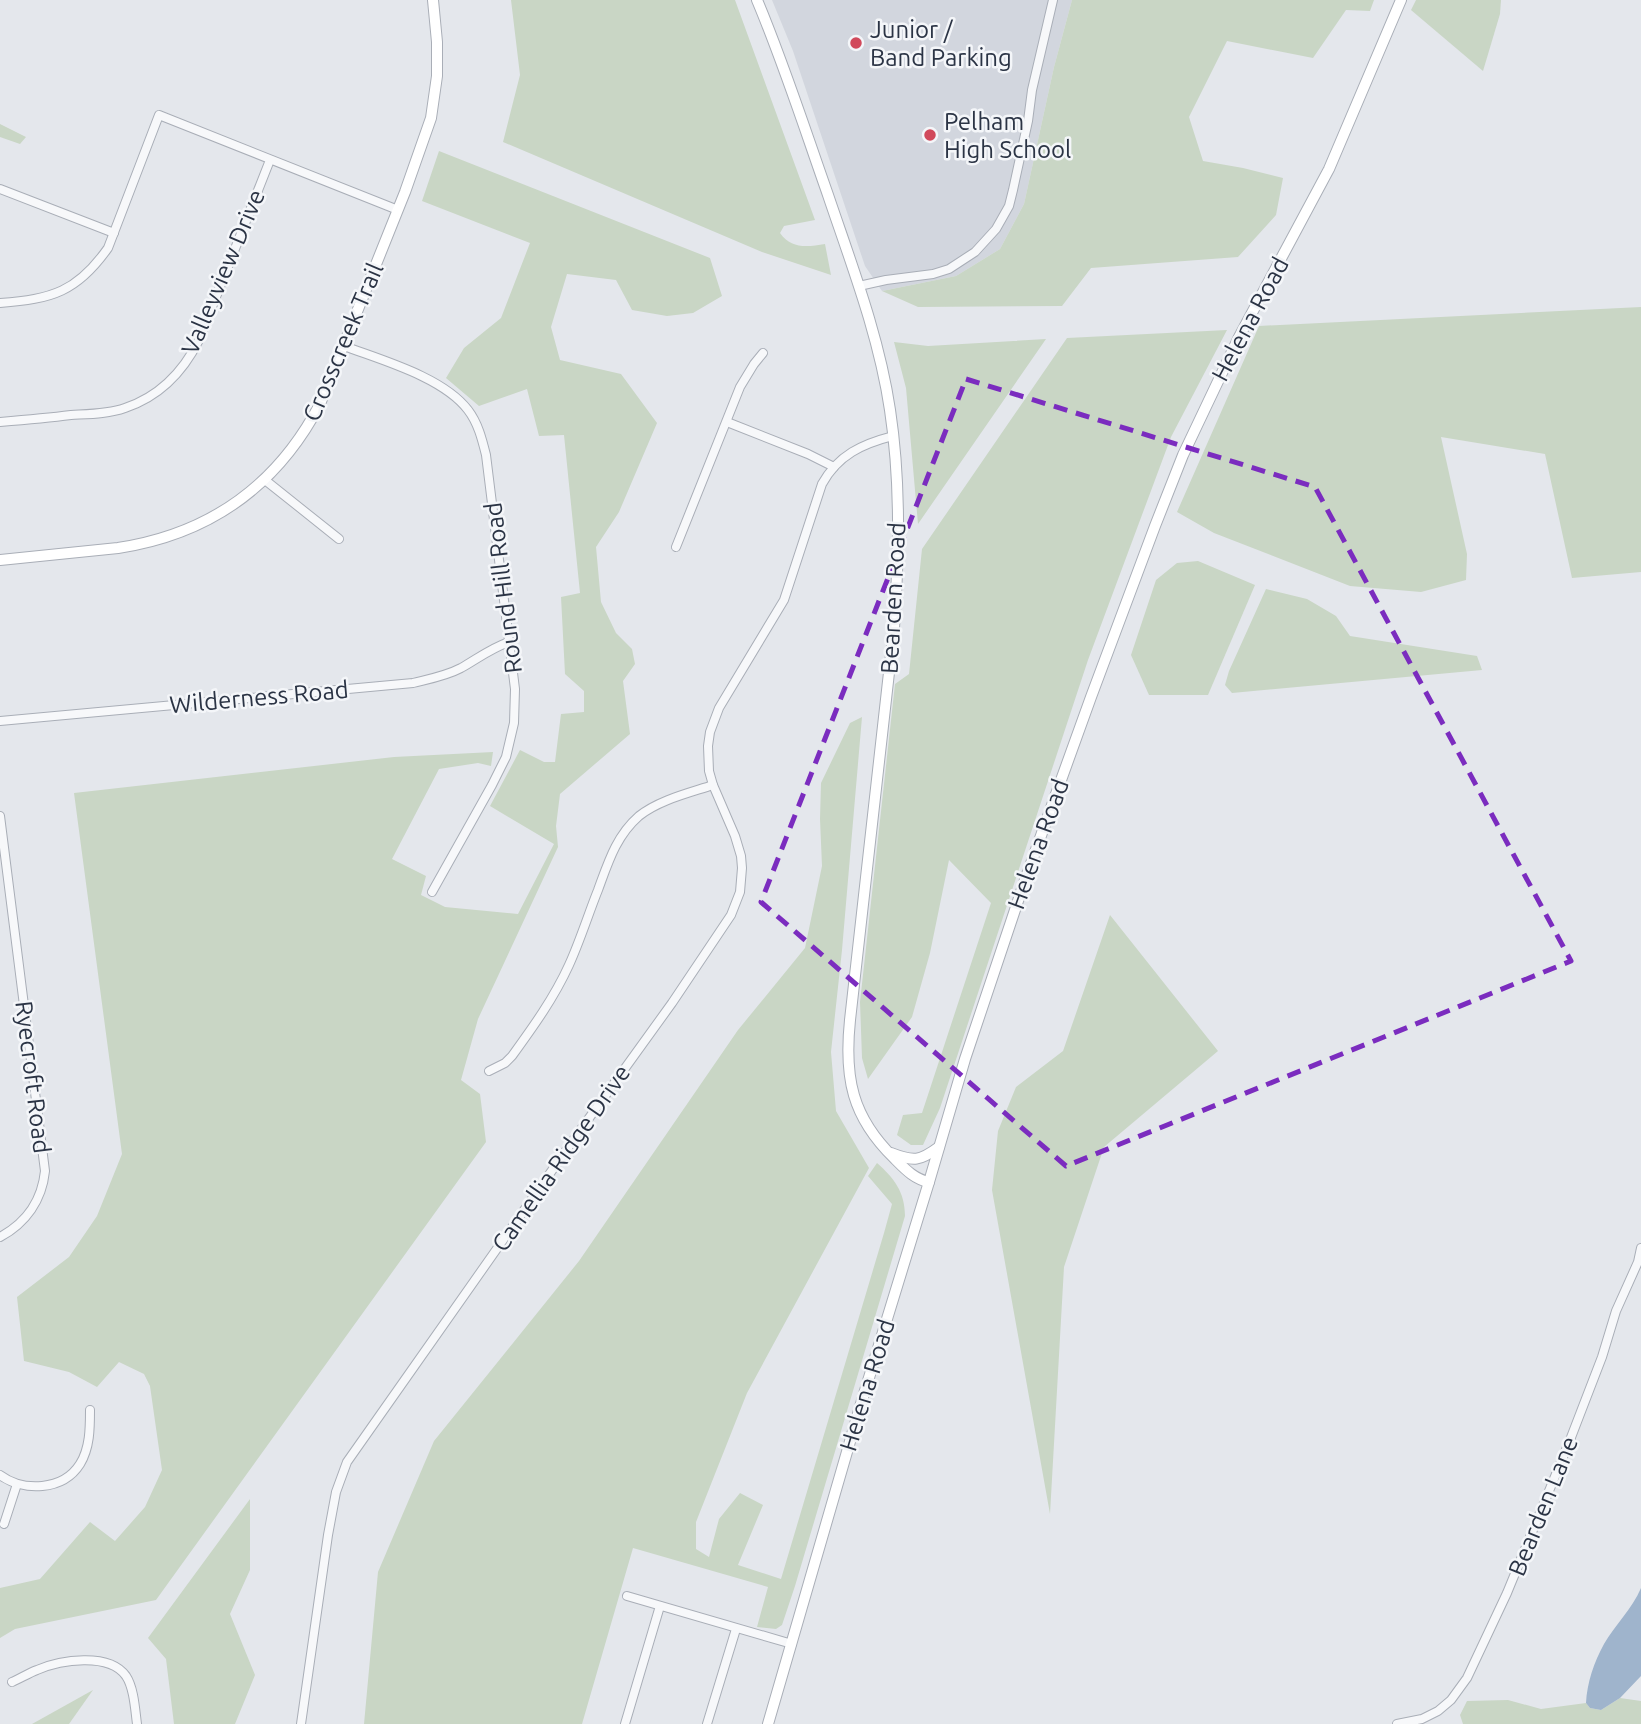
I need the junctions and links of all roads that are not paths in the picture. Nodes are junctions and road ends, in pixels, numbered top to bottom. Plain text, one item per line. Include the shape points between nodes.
1 (433, 0) edge
2 (757, 0) edge
3 (1053, 0) edge
4 (1401, 0) edge
5 (270, 160) junction
6 (0, 189) edge
7 (397, 210) junction
8 (114, 233) junction
9 (859, 286) junction
10 (0, 303) edge
11 (344, 346) junction
12 (763, 353) dead end
13 (0, 422) edge
14 (727, 422) junction
15 (893, 436) junction
16 (834, 467) junction
17 (265, 480) junction
18 (339, 539) dead end
19 (676, 547) dead end
20 (0, 560) edge
21 (509, 642) junction
22 (0, 721) edge
23 (713, 785) junction
24 (0, 816) edge
25 (432, 892) dead end
26 (489, 1071) dead end
27 (939, 1147) junction
28 (887, 1151) junction
29 (929, 1182) junction
30 (0, 1237) edge
31 (1641, 1248) edge
32 (90, 1410) dead end
33 (0, 1475) edge
34 (17, 1484) junction
35 (4, 1524) dead end
36 (627, 1596) dead end
37 (660, 1606) junction
38 (736, 1629) junction
39 (792, 1644) junction
40 (12, 1682) dead end
41 (137, 1724) edge
42 (301, 1724) edge
43 (625, 1724) edge
44 (707, 1724) edge
45 (768, 1724) edge
46 (1397, 1724) edge

1 - 7 street, Crosscreek Trail via 438,41 434,103 417,163
2 - 9 street, Bearden Road
3 - 9 street via 1003,219 975,252 949,269
4 - 27 street, Helena Road via 1329,169 1229,358 1168,491 1012,917
5 - 7 street, Valleyview Drive
5 - 8 street via 159,115
5 - 13 street, Valleyview Drive via 199,340 166,385 124,408
6 - 8 street
7 - 11 street, Crosscreek Trail
8 - 10 street via 95,266 65,289 37,299
9 - 15 street, Bearden Road via 878,351
11 - 17 street, Crosscreek Trail via 311,421
11 - 21 street, Round Hill Road via 438,384 461,402 474,420 488,466
12 - 14 street via 747,374
14 - 16 street
14 - 19 street
15 - 16 street via 855,449
15 - 28 street, Bearden Road via 899,522 894,628 848,1055 856,1103
16 - 23 street, Camellia Ridge Drive via 822,484 784,600 714,718 708,753
17 - 18 street
17 - 20 street, Crosscreek Trail via 237,503 175,535 136,546
21 - 22 street, Wilderness Road via 458,669 413,683
21 - 25 street, Round Hill Road via 515,705 511,741 500,771
23 - 26 street via 649,809 623,834 552,999 512,1056
23 - 42 street, Camellia Ridge Drive via 741,856 737,903 708,952 347,1462 330,1524
24 - 30 street, Ryecroft Road via 45,1171 29,1214
27 - 28 street via 918,1160
27 - 29 street, Helena Road
28 - 29 street, Bearden Road via 914,1177
29 - 39 street, Helena Road
31 - 46 street, Bearden Lane via 1570,1440 1467,1678 1438,1711
32 - 34 street via 87,1448 74,1472 47,1485
33 - 34 street
34 - 35 street
36 - 37 street
37 - 38 street
37 - 43 street
38 - 39 street
38 - 44 street
39 - 45 street, Helena Road
40 - 41 street via 49,1666 107,1662 129,1682

